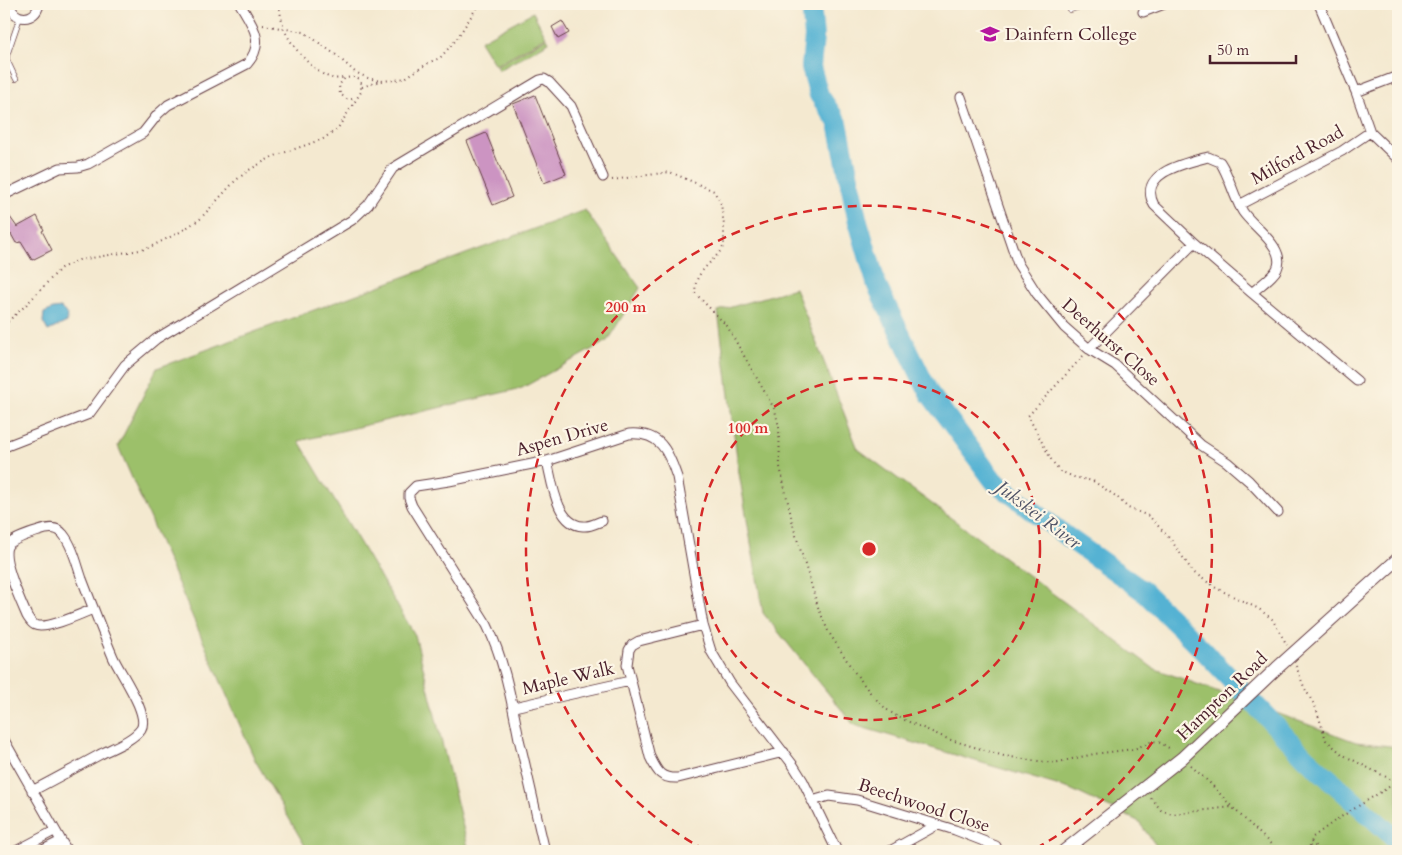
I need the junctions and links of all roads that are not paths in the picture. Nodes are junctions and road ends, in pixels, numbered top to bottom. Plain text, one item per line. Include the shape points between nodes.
1 (10, 4) edge
2 (41, 4) edge
3 (240, 4) edge
4 (1088, 4) edge
5 (1164, 4) edge
6 (1319, 4) edge
7 (1070, 10) dead end
8 (1143, 12) dead end
9 (20, 17) junction
10 (1398, 76) edge
11 (16, 79) dead end
12 (1356, 92) junction
13 (961, 97) dead end
14 (1370, 132) junction
15 (1398, 159) edge
16 (603, 177) road end
17 (4, 195) edge
18 (1239, 205) junction
19 (1194, 243) junction
20 (1252, 292) junction
21 (1090, 349) junction
22 (1357, 381) dead end
23 (4, 447) edge
24 (547, 460) junction
25 (1278, 512) dead end
26 (602, 521) dead end
27 (1398, 558) edge
28 (93, 609) junction
29 (703, 625) junction
30 (630, 681) junction
31 (514, 707) junction
32 (4, 740) edge
33 (784, 752) junction
34 (32, 791) junction
35 (812, 801) junction
36 (937, 825) junction
37 (54, 831) junction
38 (61, 841) junction
39 (996, 846) dead end
40 (16, 851) edge
41 (41, 851) edge
42 (67, 851) edge
43 (545, 851) edge
44 (837, 851) edge
45 (890, 851) edge
46 (1064, 851) edge

1 - 9 street via 12,11
2 - 9 street via 30,17
3 - 17 street via 258,45 247,64 168,105 143,133 88,164 60,168
4 - 7 lane
5 - 8 street
6 - 12 street
9 - 11 lane via 7,55
10 - 12 street
12 - 14 street
13 - 21 street, Deerhurst Close via 1022,272 1056,318
14 - 15 street
14 - 18 street, Milford Road via 1342,151
16 - 23 street via 571,106 549,82 540,80 393,168 368,205 352,220 156,339 125,366 91,412
18 - 19 street via 1223,167 1213,158 1198,160 1158,175 1150,187 1154,205
18 - 20 street via 1278,254 1276,270
19 - 20 street
19 - 21 street
20 - 22 street
21 - 25 street, Deerhurst Close via 1115,365 1202,445 1249,481
24 - 26 street via 560,508 566,517 583,526
24 - 29 street, Aspen Drive via 629,434 652,436 660,442 677,477
24 - 31 street, Aspen Drive via 416,486 409,493 412,506 491,633 504,665
27 - 46 street, Hampton Road via 1182,758
28 - 28 street via 48,625 36,626 30,622 6,567 4,551 7,546 40,530 51,528 62,532
28 - 34 street via 117,667 140,707 141,728 126,740
29 - 30 street via 632,645 627,658
29 - 33 street, Aspen Drive via 716,662
30 - 31 street, Maple Walk
30 - 33 street via 650,757 660,774 668,778 697,775
31 - 43 street, Aspen Drive
32 - 34 street
33 - 35 street, Aspen Drive
34 - 37 street
35 - 36 street, Beechwood Close via 829,796 844,797
35 - 44 street, Aspen Drive
36 - 39 street, Beechwood Close
36 - 45 street
37 - 38 street
37 - 40 street
38 - 41 street
38 - 42 street

